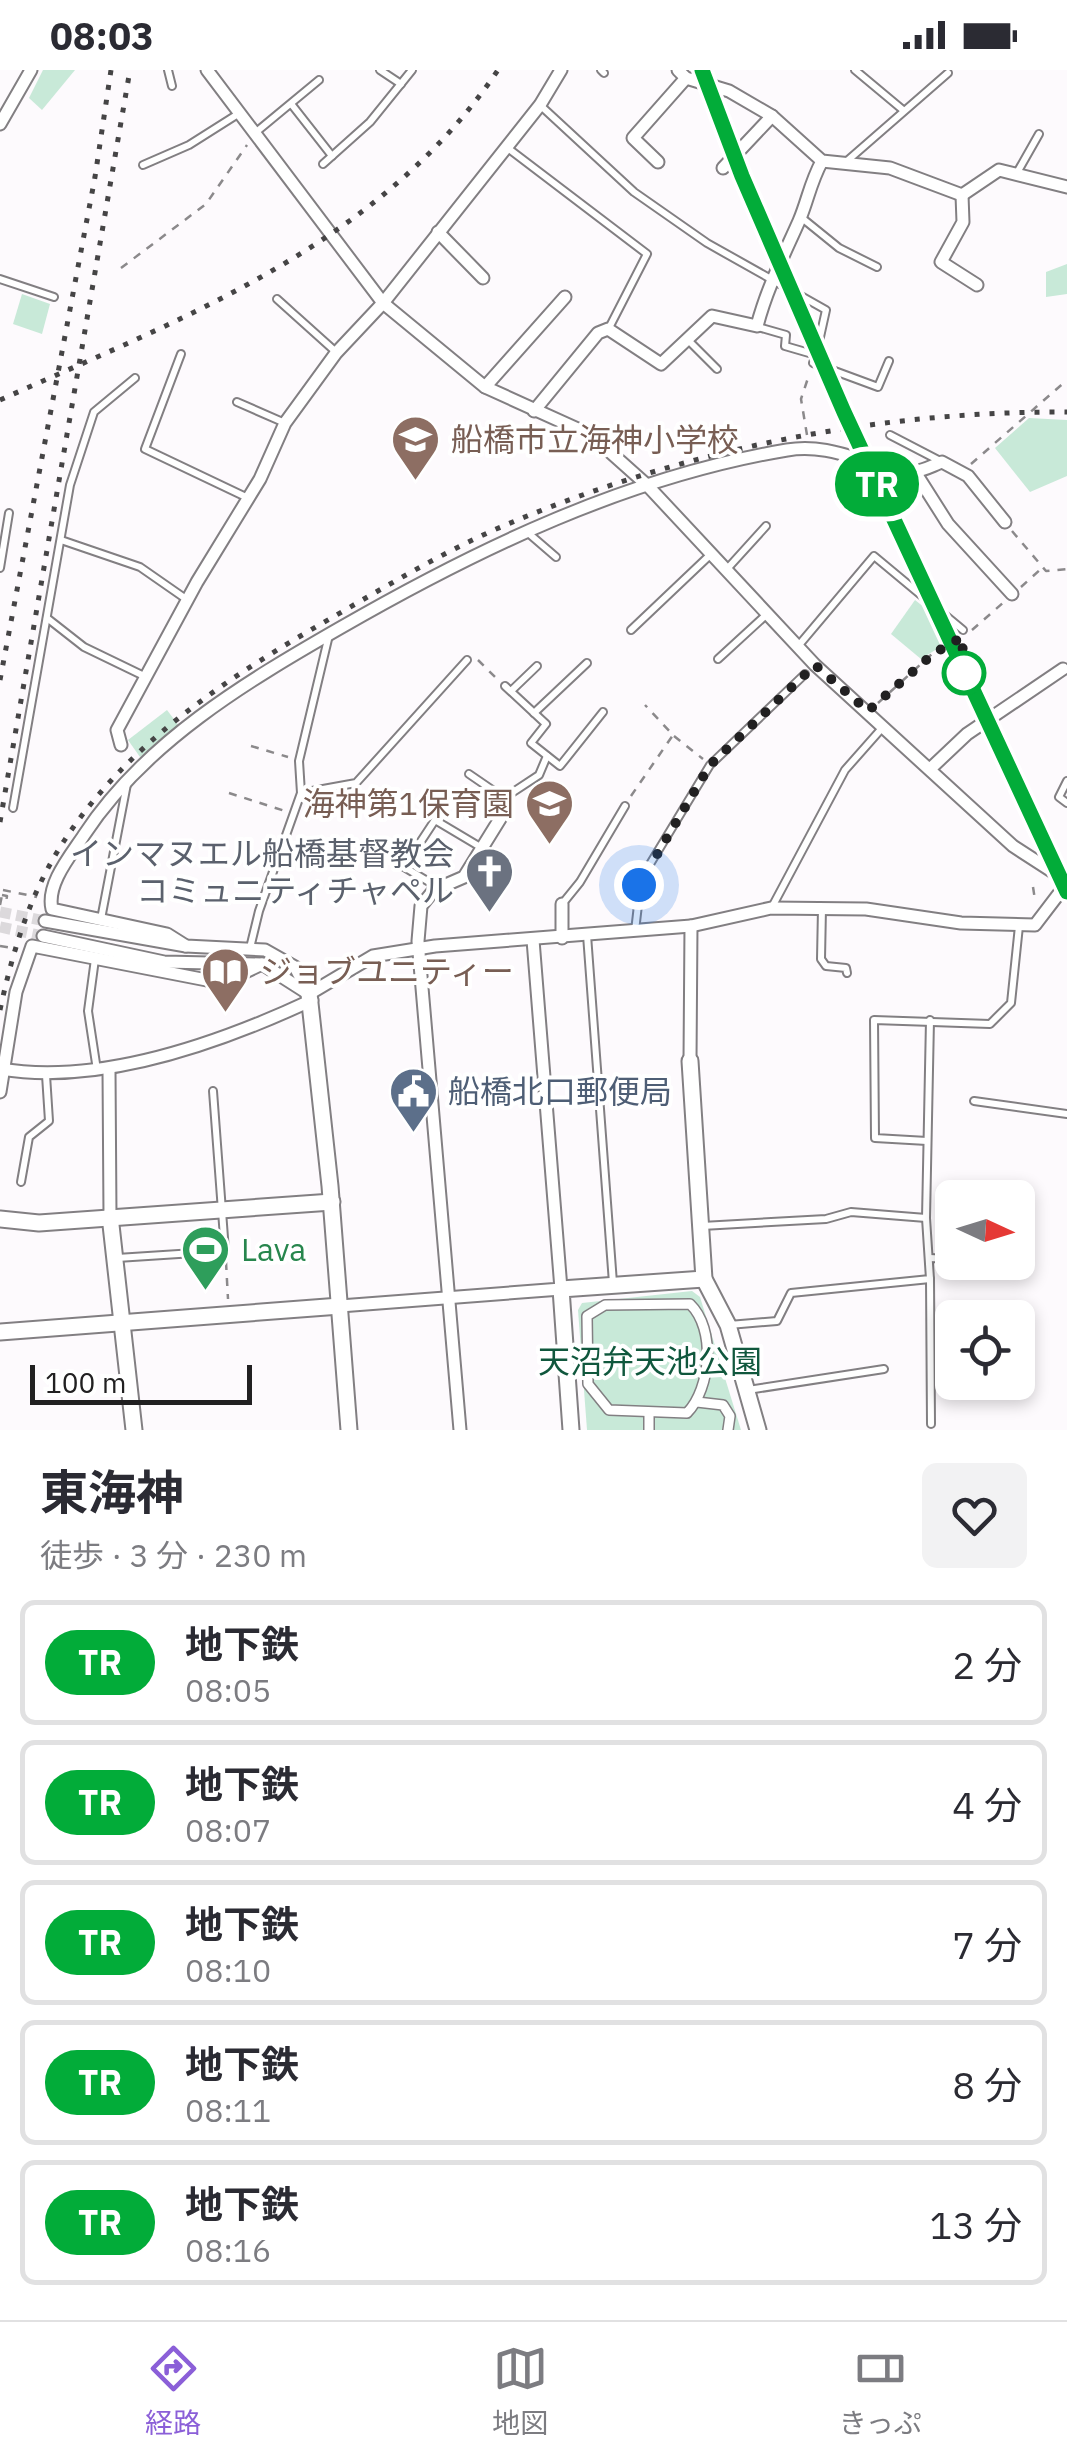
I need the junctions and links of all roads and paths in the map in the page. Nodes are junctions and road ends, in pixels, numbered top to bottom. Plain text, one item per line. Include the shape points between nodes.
1 (31, 70) edge
2 (168, 70) edge
3 (207, 70) edge
4 (380, 70) edge
5 (412, 70) edge
6 (560, 70) edge
7 (855, 70) edge
8 (948, 73) dead end
9 (682, 74) edge
10 (320, 80) dead end
11 (401, 84) junction
12 (172, 86) dead end
13 (292, 104) junction
14 (540, 105) junction
15 (903, 110) junction
16 (239, 113) junction
17 (772, 116) junction
18 (0, 124) edge
19 (254, 133) junction
20 (1038, 134) dead end
21 (506, 146) junction
22 (332, 156) junction
23 (822, 161) junction
24 (658, 162) dead end
25 (143, 164) dead end
26 (324, 164) dead end
27 (843, 165) junction
28 (723, 168) dead end
29 (1018, 172) junction
30 (1067, 187) edge
31 (962, 195) junction
32 (801, 217) junction
33 (438, 232) junction
34 (877, 267) dead end
35 (121, 268) dead end
36 (771, 276) junction
37 (483, 278) dead end
38 (0, 279) edge
39 (978, 285) dead end
40 (54, 297) dead end
41 (565, 297) dead end
42 (278, 299) dead end
43 (382, 304) junction
44 (757, 326) junction
45 (608, 329) junction
46 (688, 340) junction
47 (336, 352) junction
48 (181, 354) dead end
49 (815, 359) junction
50 (889, 361) dead end
51 (716, 368) dead end
52 (135, 378) dead end
53 (1067, 380) edge
54 (485, 388) junction
55 (238, 402) dead end
56 (534, 410) junction
57 (285, 423) junction
58 (890, 435) dead end
59 (786, 450) junction
60 (942, 462) junction
61 (915, 472) junction
62 (962, 472) junction
63 (647, 484) junction
64 (249, 499) junction
65 (9, 513) dead end
66 (1005, 522) joint
67 (766, 526) dead end
68 (526, 530) junction
69 (60, 540) junction
70 (710, 555) junction
71 (556, 556) dead end
72 (0, 568) edge
73 (1042, 568) junction
74 (1067, 569) edge
75 (725, 572) junction
76 (1012, 594) junction
77 (187, 599) junction
78 (766, 615) junction
79 (47, 618) junction
80 (631, 630) dead end
81 (329, 634) junction
82 (964, 634) junction
83 (798, 646) junction
84 (718, 658) dead end
85 (466, 660) joint
86 (587, 663) dead end
87 (537, 666) dead end
88 (1065, 666) edge
89 (810, 670) junction
90 (144, 676) junction
91 (508, 688) junction
92 (645, 705) dead end
93 (868, 711) junction
94 (603, 712) dead end
95 (534, 713) junction
96 (884, 726) junction
97 (673, 735) junction
98 (121, 745) dead end
99 (251, 746) dead end
100 (547, 756) junction
101 (299, 760) junction
102 (710, 765) junction
103 (930, 770) junction
104 (470, 774) dead end
105 (127, 780) junction
106 (1067, 782) edge
107 (229, 794) dead end
108 (301, 794) junction
109 (504, 798) junction
110 (1067, 802) edge
111 (625, 806) joint
112 (13, 808) dead end
113 (294, 814) junction
114 (503, 814) joint
115 (483, 849) junction
116 (1067, 882) edge
117 (440, 889) junction
118 (2, 894) edge
119 (44, 898) dead end
120 (6, 902) dead end
121 (562, 904) joint
122 (0, 905) edge
123 (822, 907) junction
124 (771, 908) junction
125 (45, 920) tunnel mouth
126 (101, 920) junction
127 (1019, 925) junction
128 (691, 926) junction
129 (635, 932) junction
130 (587, 935) junction
131 (43, 936) tunnel mouth
132 (562, 938) junction
133 (533, 940) junction
134 (0, 946) edge
135 (186, 946) junction
136 (419, 949) junction
137 (250, 950) junction
138 (29, 951) junction
139 (95, 958) junction
140 (262, 964) junction
141 (847, 973) dead end
142 (311, 997) junction
143 (930, 1020) junction
144 (690, 1061) joint
145 (2, 1069) edge
146 (103, 1071) junction
147 (46, 1075) junction
148 (213, 1090) dead end
149 (0, 1092) edge
150 (974, 1101) dead end
151 (1067, 1114) edge
152 (928, 1140) junction
153 (22, 1182) dead end
154 (332, 1202) junction
155 (222, 1209) junction
156 (110, 1216) junction
157 (926, 1218) junction
158 (0, 1219) edge
159 (701, 1226) junction
160 (225, 1250) junction
161 (115, 1258) junction
162 (928, 1258) junction
163 (935, 1258) edge
164 (704, 1279) junction
165 (930, 1280) junction
166 (613, 1286) junction
167 (561, 1289) junction
168 (449, 1296) junction
169 (340, 1306) junction
170 (229, 1308) dead end
171 (124, 1324) junction
172 (728, 1325) junction
173 (0, 1332) edge
174 (884, 1369) dead end
175 (748, 1390) junction
176 (697, 1402) junction
177 (649, 1413) junction
178 (931, 1424) dead end
179 (134, 1430) edge
180 (349, 1430) edge
181 (460, 1430) edge
182 (571, 1430) edge
183 (649, 1430) edge
184 (728, 1430) edge
185 (758, 1430) edge

1 - 18 street
2 - 12 lane
3 - 16 street
4 - 11 lane
5 - 11 lane
6 - 14 street
7 - 15 lane
8 - 15 lane
9 - 17 street
9 - 24 street via 633,138
10 - 13 lane
11 - 22 lane
13 - 19 lane
13 - 22 lane
14 - 21 street
14 - 36 lane via 634,192 706,243
15 - 27 lane
16 - 19 street
16 - 25 lane via 189,146
17 - 23 street
17 - 28 street
19 - 35 path via 206,204
19 - 43 street
20 - 29 lane
21 - 33 street
21 - 45 lane via 647,254
22 - 26 lane
23 - 27 street
23 - 32 street
27 - 31 street via 890,168
29 - 30 street
29 - 31 street via 999,170
31 - 39 street via 962,222 941,262
32 - 34 lane via 839,248
32 - 36 street
33 - 37 street
33 - 43 street
36 - 44 street
36 - 49 lane via 826,310
38 - 40 lane
41 - 54 street
42 - 47 lane
43 - 47 street
43 - 54 street
44 - 46 street via 712,316
44 - 49 lane via 786,335 786,346
45 - 46 street via 661,364
45 - 56 street
46 - 51 lane
47 - 57 street
48 - 64 lane via 145,449
49 - 50 lane via 878,387
49 - 59 path via 801,399 807,437 784,442
52 - 69 lane via 94,412
53 - 62 path
54 - 56 street
55 - 57 lane
56 - 63 street via 592,435
57 - 64 street
58 - 60 lane
59 - 61 street via 834,450
59 - 63 street
60 - 61 street
60 - 62 street
61 - 76 street via 948,524
62 - 66 street
63 - 68 street
63 - 70 street
64 - 77 street
65 - 72 lane
66 - 73 path
67 - 75 lane
68 - 71 lane
68 - 81 street
69 - 77 lane via 140,567
69 - 79 lane
70 - 75 street
70 - 80 lane
73 - 74 path
73 - 76 path
75 - 78 street
76 - 82 path
77 - 90 street
78 - 83 street
78 - 84 lane
79 - 90 lane via 84,647
79 - 112 lane
81 - 101 lane
81 - 105 street via 225,699
82 - 83 lane via 874,556
82 - 93 path
83 - 89 street
85 - 91 path via 478,660
85 - 108 lane via 356,783
86 - 95 lane
87 - 91 lane
88 - 103 street via 967,734
89 - 93 street
89 - 102 lane
90 - 98 street via 117,730
91 - 95 lane
92 - 97 path
93 - 96 street
94 - 100 lane via 560,766
95 - 100 lane via 546,724 531,743
96 - 103 street
96 - 124 lane via 845,770
97 - 102 path
97 - 111 path
99 - 101 path
100 - 109 lane via 539,775
101 - 108 lane
102 - 129 lane via 641,879
103 - 116 street via 1013,846
104 - 109 lane
105 - 126 lane
105 - 126 street via 71,854 50,899 56,914
106 - 110 lane via 1059,797
107 - 113 path
108 - 113 lane
109 - 114 lane
111 - 121 lane
113 - 137 lane
114 - 115 street
115 - 117 street via 464,877
115 - 117 lane via 435,820 404,867
116 - 127 street via 1035,926
117 - 136 street via 421,906
118 - 119 path
118 - 120 path
118 - 122 path, bridge
121 - 132 street
123 - 124 street
123 - 127 street
123 - 141 lane via 821,959
124 - 128 street
125 - 135 street
126 - 135 street via 167,934
127 - 143 lane via 1011,1003 990,1024
128 - 129 street
128 - 144 street
129 - 130 street
130 - 132 street
130 - 166 lane
131 - 140 street via 164,962
132 - 133 street
133 - 136 street
133 - 167 street
134 - 138 path
135 - 137 street
136 - 142 street via 364,958
136 - 168 street
137 - 142 street via 279,955 295,967
138 - 139 street via 38,945
138 - 145 street
139 - 140 street via 222,982
139 - 146 lane via 88,1011
140 - 142 street
142 - 146 street
142 - 154 street
143 - 152 lane
143 - 152 lane via 874,1020 875,1138
144 - 159 street
145 - 147 street
145 - 149 street
146 - 147 street
146 - 156 street
147 - 153 lane via 49,1121 29,1137
148 - 155 lane
150 - 151 lane
152 - 157 lane
154 - 155 street
154 - 169 street
155 - 156 street
155 - 160 lane
156 - 158 street via 38,1223
156 - 161 street
157 - 159 lane via 851,1212
157 - 162 lane
159 - 164 street
160 - 161 lane
160 - 170 path
161 - 171 street
162 - 163 lane
162 - 165 lane
164 - 166 street
164 - 172 street
165 - 172 lane via 791,1293 777,1321
165 - 178 lane
166 - 167 street
167 - 168 street
167 - 182 street
168 - 169 street
168 - 181 street
169 - 171 street
169 - 180 street
171 - 173 street
171 - 179 street
172 - 175 street
174 - 175 lane
175 - 185 street
176 - 177 street via 687,1413
176 - 177 street via 706,1331 690,1304 590,1311 588,1384 609,1410
176 - 184 street via 723,1405
177 - 183 street

